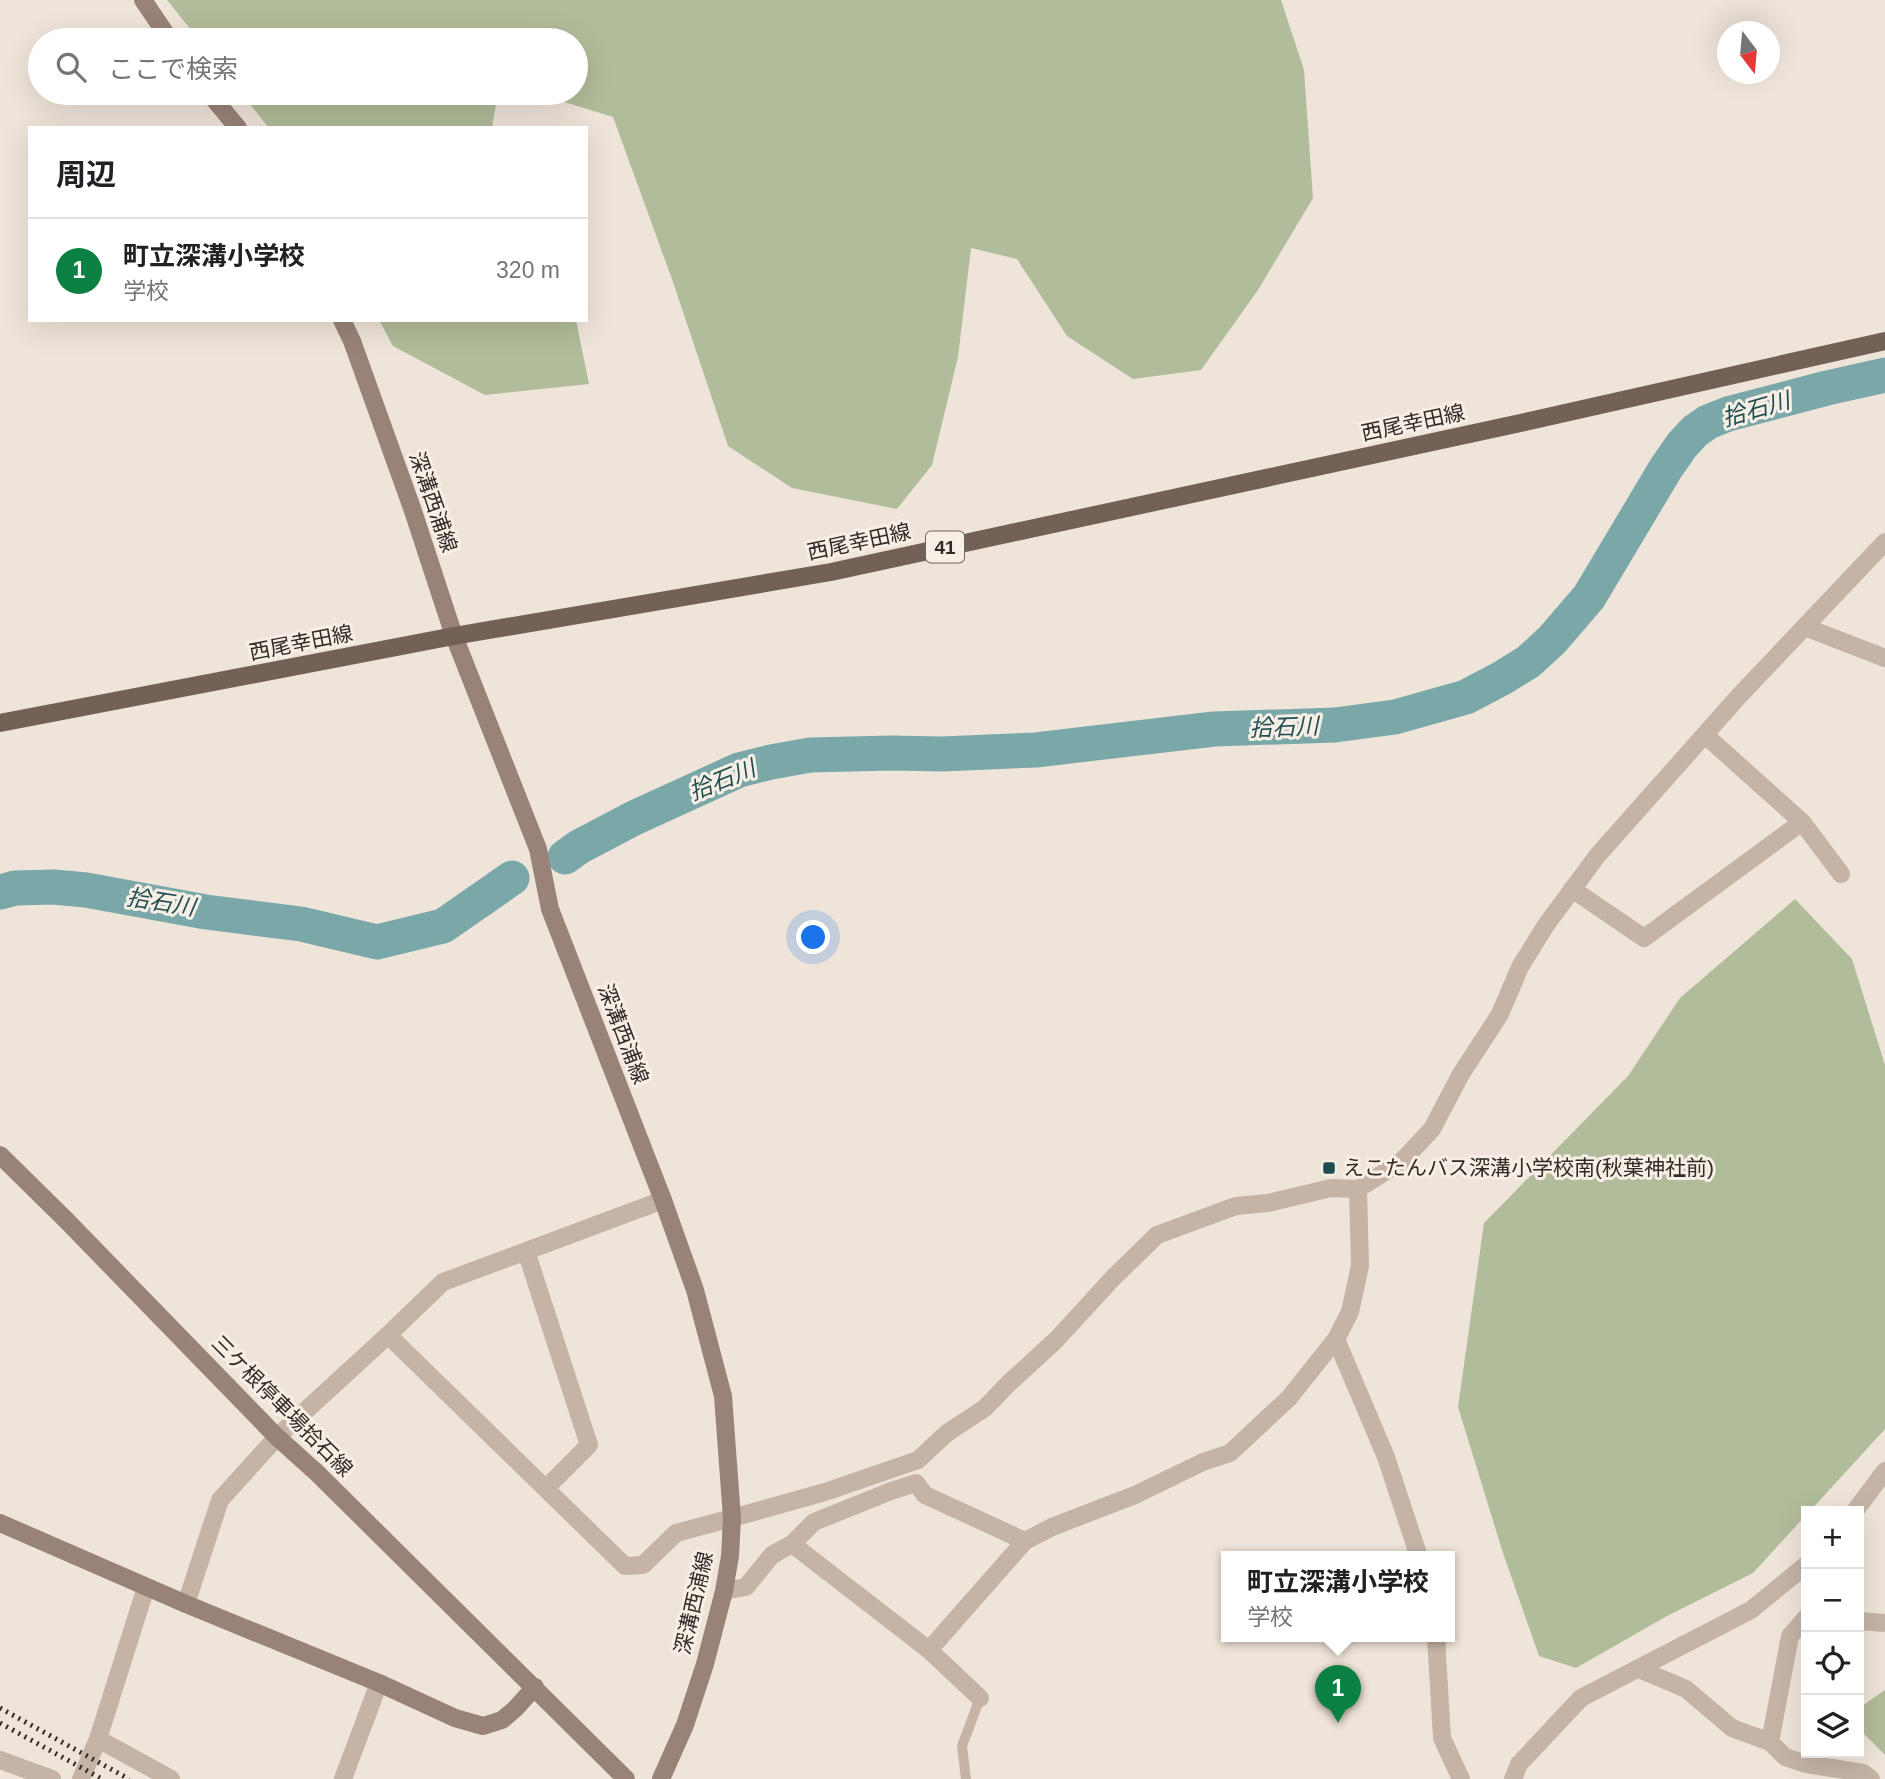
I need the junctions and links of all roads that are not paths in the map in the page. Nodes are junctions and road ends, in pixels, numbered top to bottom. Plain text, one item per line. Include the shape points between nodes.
1 (143, 0) edge
2 (162, 28) edge
3 (219, 105) edge
4 (235, 126) edge
5 (343, 322) edge
6 (1885, 341) edge
7 (1885, 542) edge
8 (1805, 627) junction
9 (454, 636) junction
10 (1885, 658) edge
11 (0, 723) edge
12 (1705, 735) junction
13 (1802, 822) junction
14 (1842, 874) dead end
15 (1572, 889) junction
16 (0, 1156) edge
17 (1358, 1189) junction
18 (663, 1199) junction
19 (526, 1251) junction
20 (388, 1335) junction
21 (1336, 1339) junction
22 (277, 1437) junction
23 (918, 1460) junction
24 (1884, 1474) edge
25 (916, 1483) junction
26 (546, 1488) junction
27 (1859, 1506) edge
28 (732, 1518) junction
29 (0, 1523) edge
30 (1025, 1541) junction
31 (792, 1544) junction
32 (1417, 1551) edge
33 (1801, 1569) edge
34 (146, 1587) junction
35 (724, 1591) junction
36 (186, 1604) junction
37 (1864, 1621) edge
38 (1885, 1623) edge
39 (1801, 1624) edge
40 (1436, 1642) edge
41 (929, 1650) junction
42 (1639, 1669) junction
43 (379, 1684) junction
44 (535, 1688) junction
45 (980, 1698) joint
46 (98, 1739) junction
47 (1770, 1742) junction
48 (0, 1760) edge
49 (51, 1779) edge
50 (81, 1779) edge
51 (171, 1779) edge
52 (344, 1779) edge
53 (626, 1779) edge
54 (661, 1779) edge
55 (966, 1779) edge
56 (1461, 1779) edge
57 (1513, 1779) edge
58 (1871, 1779) edge

1 - 2 main road
3 - 4 main road
5 - 9 main road, 深溝西浦線
6 - 9 main road, 西尾幸田線 / 41 via 831,572
7 - 8 street
8 - 10 street
8 - 12 street
9 - 11 main road, 西尾幸田線 / 41
9 - 18 main road, 深溝西浦線 via 538,849 550,909
12 - 13 street
12 - 15 street
13 - 14 street
13 - 15 street via 1644,939
15 - 17 street via 1520,967 1500,1014 1432,1129 1402,1161
16 - 22 main road, 三ケ根停車場拾石線
17 - 21 street via 1360,1266 1350,1312
17 - 23 street via 1331,1188 1236,1206 1157,1235 985,1408 947,1433
18 - 19 street
18 - 28 main road, 深溝西浦線 via 695,1290 723,1396
19 - 20 street via 443,1282
19 - 26 street via 589,1445
20 - 22 street
20 - 26 street
21 - 30 street via 1289,1398 1230,1453
21 - 32 street via 1386,1457
22 - 36 street via 220,1500
22 - 44 main road, 三ケ根停車場拾石線
23 - 25 street
23 - 28 street
24 - 27 street
25 - 30 street via 925,1494
25 - 31 street via 814,1522
26 - 28 street via 625,1566 643,1565 676,1533
28 - 35 main road, 深溝西浦線
29 - 34 main road
30 - 41 street
31 - 35 street via 772,1555 746,1587
31 - 41 street
33 - 42 street via 1751,1610
34 - 36 main road
34 - 46 street
35 - 54 main road, 深溝西浦線 via 685,1725
36 - 43 main road
37 - 38 street
39 - 47 street via 1790,1636
40 - 56 street via 1443,1738
41 - 45 street
42 - 47 street via 1686,1689 1732,1728
42 - 57 street via 1581,1698 1519,1764
43 - 44 main road via 483,1726 502,1720
43 - 52 street
44 - 53 main road, 三ケ根停車場拾石線
45 - 55 lane via 962,1746
46 - 50 street
46 - 51 street
47 - 58 street via 1785,1757 1806,1765 1863,1773
48 - 49 street

